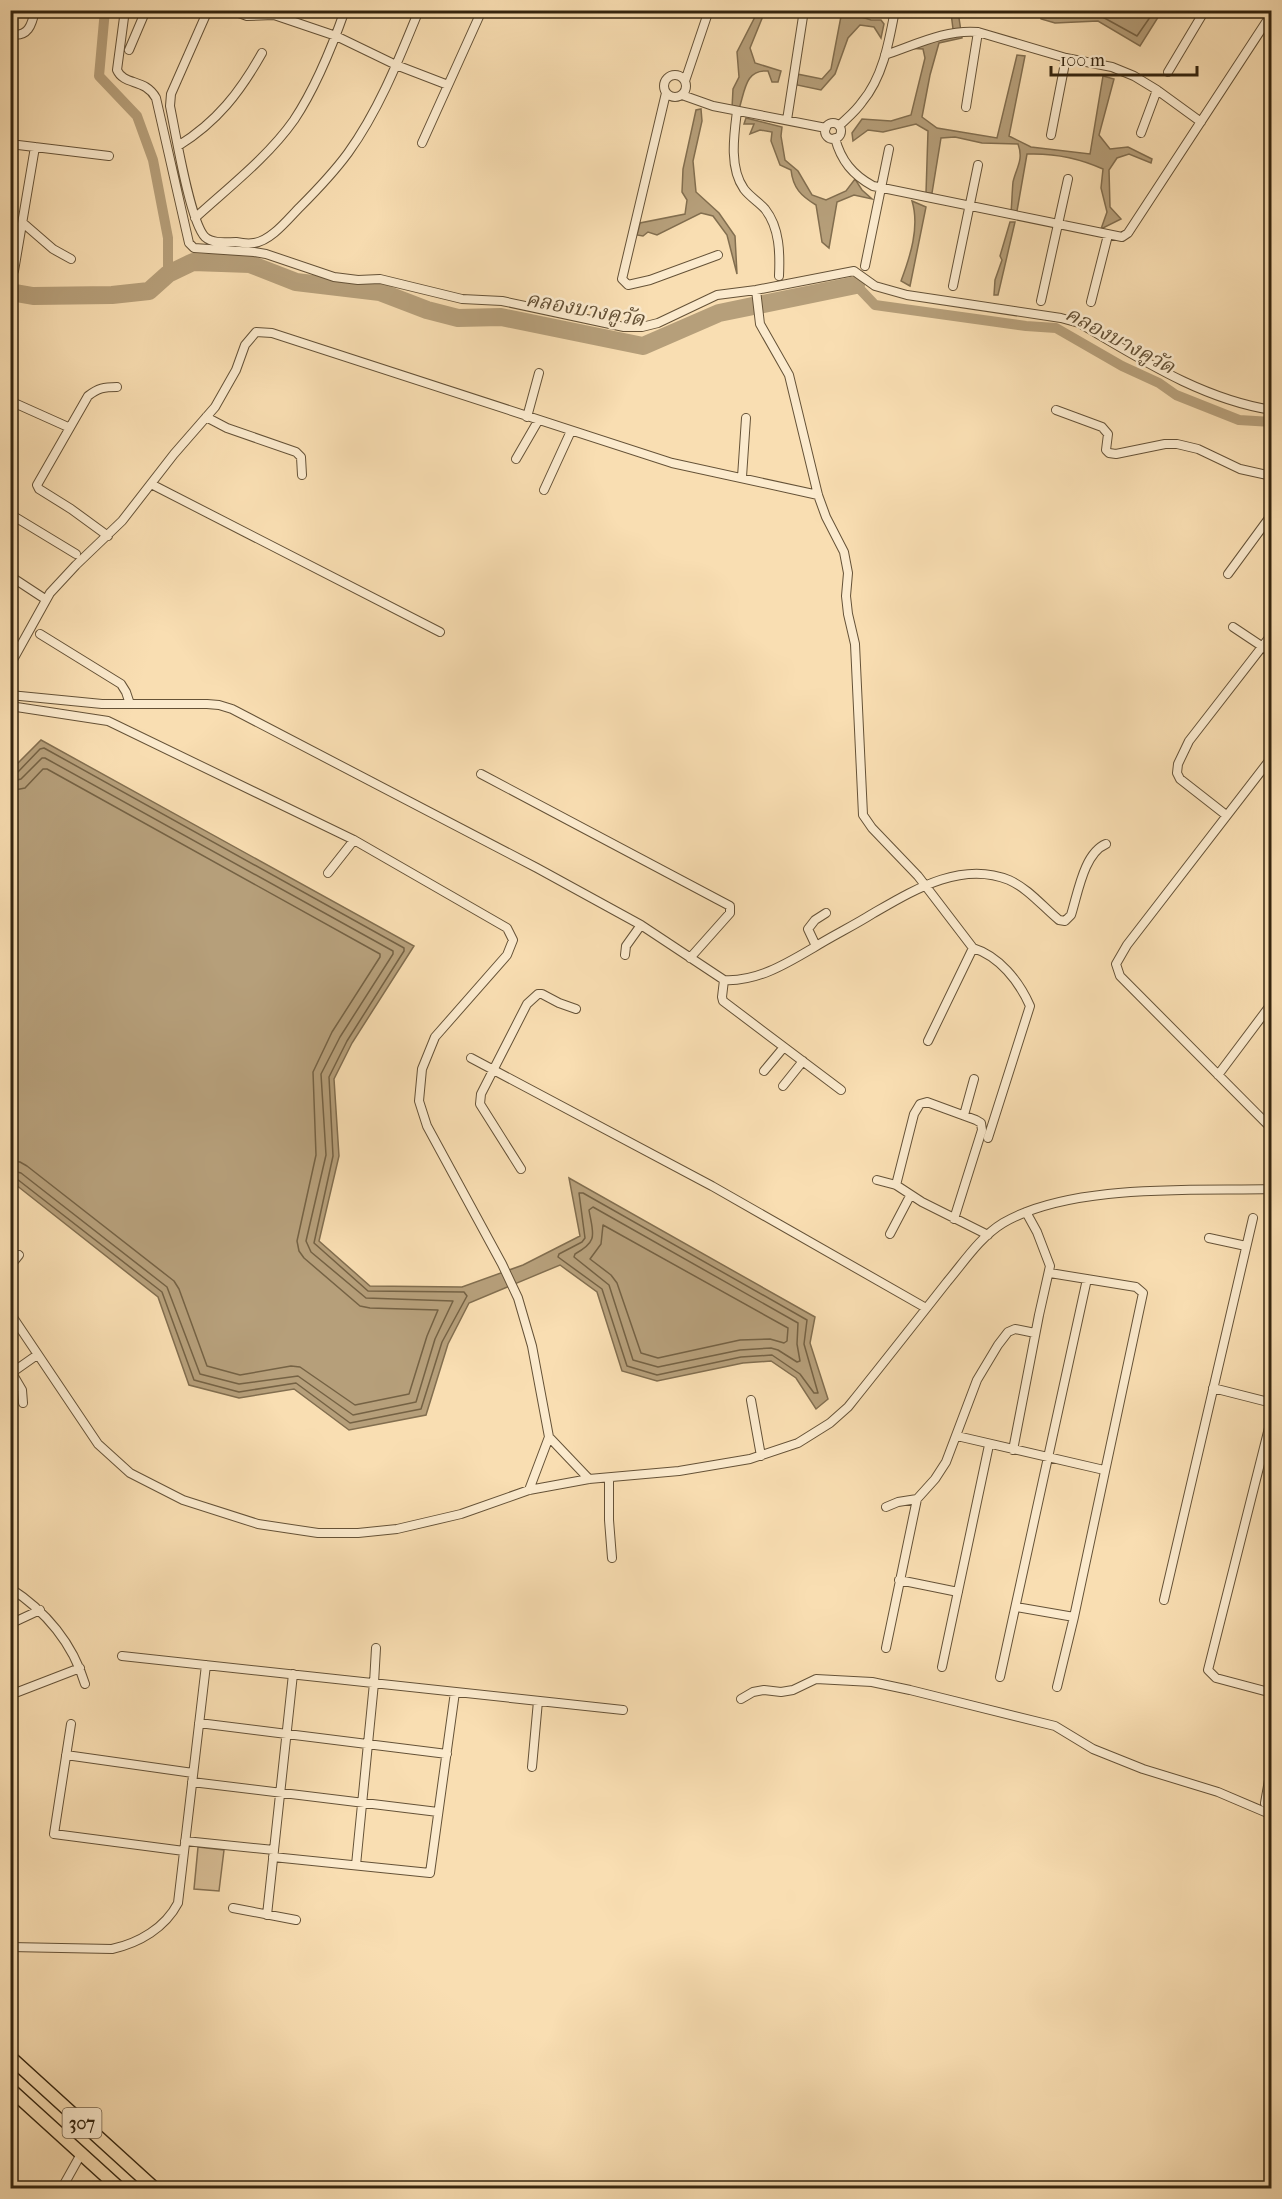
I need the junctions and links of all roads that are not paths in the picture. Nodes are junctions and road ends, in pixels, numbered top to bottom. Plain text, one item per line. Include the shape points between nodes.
1 (35, 10) edge
2 (125, 10) edge
3 (146, 10) edge
4 (208, 10) edge
5 (231, 10) edge
6 (345, 10) edge
7 (419, 10) edge
8 (482, 10) edge
9 (709, 10) edge
10 (804, 10) edge
11 (895, 10) edge
12 (1206, 10) edge
13 (275, 13) edge
14 (1272, 13) edge
15 (978, 32) junction
16 (10, 34) edge
17 (336, 36) junction
18 (129, 50) dead end
19 (262, 53) dead end
20 (885, 55) junction
21 (1066, 58) junction
22 (396, 65) junction
23 (1167, 72) dead end
24 (685, 81) junction
25 (448, 85) junction
26 (1157, 90) junction
27 (666, 93) junction
28 (682, 95) junction
29 (966, 107) dead end
30 (736, 118) junction
31 (787, 120) junction
32 (1201, 122) junction
33 (839, 126) junction
34 (826, 128) junction
35 (1141, 133) dead end
36 (1051, 135) dead end
37 (836, 138) junction
38 (422, 143) dead end
39 (10, 144) edge
40 (178, 146) junction
41 (35, 147) junction
42 (890, 149) dead end
43 (109, 156) dead end
44 (978, 165) dead end
45 (1068, 179) dead end
46 (882, 188) junction
47 (969, 207) junction
48 (195, 218) junction
49 (23, 223) junction
50 (1059, 224) junction
51 (1108, 235) junction
52 (718, 255) dead end
53 (71, 259) dead end
54 (865, 266) dead end
55 (14, 270) dead end
56 (778, 276) dead end
57 (953, 286) dead end
58 (756, 294) junction
59 (1041, 301) dead end
60 (1091, 302) dead end
61 (539, 373) dead end
62 (117, 387) dead end
63 (10, 401) edge
64 (1056, 410) dead end
65 (1272, 410) edge
66 (206, 417) junction
67 (527, 417) junction
68 (747, 418) dead end
69 (538, 421) junction
70 (68, 427) junction
71 (571, 431) junction
72 (516, 459) dead end
73 (302, 475) dead end
74 (1272, 476) edge
75 (742, 477) junction
76 (151, 484) junction
77 (544, 490) dead end
78 (819, 495) junction
79 (10, 514) edge
80 (1272, 514) edge
81 (108, 536) junction
82 (76, 554) dead end
83 (1228, 574) dead end
84 (10, 576) edge
85 (42, 597) dead end
86 (1233, 627) dead end
87 (440, 632) dead end
88 (40, 634) dead end
89 (1272, 634) edge
90 (1262, 646) junction
91 (1272, 653) edge
92 (10, 665) edge
93 (10, 695) edge
94 (130, 704) junction
95 (10, 706) edge
96 (1272, 757) edge
97 (481, 774) dead end
98 (1226, 815) junction
99 (354, 840) junction
100 (1106, 844) dead end
101 (328, 873) dead end
102 (928, 884) junction
103 (826, 913) dead end
104 (641, 925) junction
105 (816, 946) junction
106 (973, 948) junction
107 (625, 955) dead end
108 (690, 958) junction
109 (724, 980) junction
110 (1272, 1003) edge
111 (576, 1009) dead end
112 (928, 1041) dead end
113 (784, 1047) junction
114 (471, 1058) dead end
115 (803, 1061) junction
116 (494, 1070) junction
117 (764, 1071) dead end
118 (1218, 1075) junction
119 (974, 1079) dead end
120 (783, 1086) dead end
121 (841, 1090) dead end
122 (964, 1115) junction
123 (1272, 1129) edge
124 (988, 1138) dead end
125 (520, 1170) dead end
126 (877, 1180) dead end
127 (896, 1185) junction
128 (1268, 1189) edge
129 (910, 1196) junction
130 (1272, 1196) edge
131 (1026, 1212) junction
132 (1252, 1218) dead end
133 (954, 1219) junction
134 (890, 1234) dead end
135 (988, 1234) junction
136 (1209, 1238) dead end
137 (1246, 1246) junction
138 (18, 1255) dead end
139 (10, 1266) edge
140 (1050, 1269) junction
141 (1086, 1279) junction
142 (926, 1308) junction
143 (10, 1313) edge
144 (1035, 1333) junction
145 (37, 1355) junction
146 (11, 1373) edge
147 (1213, 1388) junction
148 (751, 1400) dead end
149 (23, 1403) dead end
150 (1272, 1403) edge
151 (1272, 1416) edge
152 (957, 1436) junction
153 (549, 1437) junction
154 (989, 1445) junction
155 (1013, 1450) junction
156 (761, 1456) junction
157 (1048, 1458) junction
158 (1104, 1470) junction
159 (609, 1478) junction
160 (589, 1479) junction
161 (529, 1490) junction
162 (916, 1499) junction
163 (886, 1507) dead end
164 (612, 1558) dead end
165 (899, 1580) junction
166 (10, 1588) edge
167 (958, 1592) junction
168 (1164, 1600) dead end
169 (1016, 1606) junction
170 (40, 1610) junction
171 (1074, 1617) junction
172 (10, 1624) edge
173 (376, 1648) dead end
174 (886, 1648) dead end
175 (122, 1656) dead end
176 (206, 1665) junction
177 (942, 1667) dead end
178 (80, 1668) junction
179 (293, 1674) junction
180 (1000, 1677) dead end
181 (374, 1683) junction
182 (85, 1684) dead end
183 (1057, 1687) dead end
184 (1271, 1691) edge
185 (455, 1692) junction
186 (10, 1695) edge
187 (741, 1699) dead end
188 (538, 1701) junction
189 (622, 1710) dead end
190 (199, 1723) junction
191 (71, 1724) dead end
192 (287, 1734) junction
193 (368, 1744) junction
194 (447, 1754) junction
195 (66, 1755) junction
196 (1272, 1763) edge
197 (532, 1767) dead end
198 (193, 1773) junction
199 (192, 1782) junction
200 (280, 1793) junction
201 (362, 1803) junction
202 (1265, 1803) dead end
203 (438, 1812) junction
204 (1272, 1815) edge
205 (185, 1841) junction
206 (184, 1851) junction
207 (274, 1854) junction
208 (356, 1865) junction
209 (232, 1908) dead end
210 (267, 1915) junction
211 (296, 1920) dead end
212 (10, 1947) edge
213 (10, 2058) edge
214 (10, 2089) edge
215 (81, 2154) junction
216 (62, 2188) edge
217 (119, 2188) edge
218 (154, 2188) edge

1 - 16 street via 27,32
2 - 58 street via 117,70 122,77 149,87 156,98 189,243 194,248 266,254 334,278 380,279 462,299 502,301 624,327 658,323 717,296
3 - 18 street
4 - 40 street via 171,94
5 - 13 street via 247,16
6 - 17 street
7 - 22 street
8 - 25 street
9 - 24 street
10 - 31 street
11 - 20 street
12 - 23 street
13 - 17 street
14 - 32 street
15 - 20 street via 939,36
15 - 21 street
15 - 29 street
17 - 22 street
17 - 48 street via 293,121 245,174
19 - 40 street via 237,93 211,123
20 - 33 street via 862,103
21 - 26 street via 1112,67
21 - 36 street
22 - 25 street
22 - 48 street via 349,152 324,183 266,238 255,243 214,241 202,234
24 - 27 street via 680,76 669,76 664,86
24 - 28 street
25 - 38 street
26 - 32 street
26 - 35 street
27 - 28 street via 672,97
27 - 52 street via 622,279 628,285 650,280
28 - 30 street
30 - 31 street
30 - 56 street via 737,173 744,189 774,224 780,257
31 - 34 street
32 - 51 street via 1128,233
33 - 34 street via 831,123
33 - 37 street
34 - 37 street via 829,137
37 - 46 street via 846,164 860,179
39 - 41 street
40 - 48 street
41 - 43 street
41 - 49 street
42 - 46 street
44 - 47 street
45 - 50 street
46 - 47 street
46 - 54 street
47 - 50 street
47 - 57 street
49 - 53 street
49 - 55 street
50 - 51 street
50 - 59 street
51 - 60 street
58 - 65 street via 854,271 875,286 907,295 1079,323 1185,382 1243,406
58 - 78 street via 760,324 789,375
61 - 67 street
62 - 70 street via 96,389 81,404
63 - 70 street
64 - 74 street via 1102,427 1108,434 1109,453 1177,444 1198,449 1240,469
66 - 67 street via 226,389 249,338 262,331
66 - 73 street via 296,452 301,457
66 - 76 street
67 - 69 street
68 - 75 street
69 - 71 street
69 - 72 street
70 - 81 street via 37,485
71 - 75 street via 672,463
71 - 77 street
75 - 78 street
76 - 81 street
76 - 87 street
78 - 102 street via 844,552 848,573 846,596 855,644 863,815
79 - 82 street
80 - 83 street
81 - 92 street via 50,593
84 - 85 street
86 - 90 street
88 - 94 street via 120,684
89 - 90 street
90 - 91 street
90 - 98 street via 1189,741 1178,764 1180,779
93 - 94 street
94 - 104 street via 207,704 232,710
95 - 99 street via 108,721
96 - 98 street
97 - 108 street via 730,906 730,913
98 - 118 street via 1116,964 1119,976
99 - 101 street
99 - 153 street via 507,928 513,940 507,955 435,1037 422,1069 419,1101 427,1126 518,1298 532,1346
100 - 102 street via 1099,846 1088,861 1071,915 1065,921 1009,880 970,873
102 - 105 street
102 - 106 street
103 - 105 street via 807,929
104 - 107 street
104 - 108 street
105 - 109 street via 782,966 740,981
106 - 112 street
106 - 124 street via 1005,968 1030,1006
108 - 109 street
109 - 113 street via 723,1001
110 - 118 street
111 - 116 street via 538,994 527,1004
113 - 115 street
113 - 117 street
114 - 116 street
115 - 120 street
115 - 121 street
116 - 125 street via 480,1104
116 - 142 street via 712,1186
118 - 123 street
119 - 122 street
122 - 127 street via 927,1102 920,1104
122 - 133 street via 982,1125
126 - 127 street
127 - 129 street
128 - 130 street
128 - 131 street via 1136,1192 1054,1202
129 - 133 street
129 - 134 street
131 - 135 street
131 - 140 street
132 - 137 street
133 - 135 street
135 - 142 street
136 - 137 street
137 - 147 street
138 - 139 street
140 - 141 street
140 - 144 street
141 - 157 street
141 - 158 street via 1136,1287 1143,1293
142 - 156 street via 848,1407 798,1443
143 - 145 street
144 - 152 street via 1015,1329 998,1345 977,1380
144 - 155 street
145 - 146 street
145 - 161 street via 98,1444 130,1473 183,1500 258,1524 318,1533 397,1529 461,1514
146 - 149 street via 22,1390
147 - 150 street
147 - 168 street
148 - 156 street
151 - 184 street via 1208,1670 1216,1678
152 - 154 street
152 - 162 street via 935,1479
153 - 160 street
153 - 161 street
154 - 155 street
154 - 167 street
155 - 157 street
156 - 159 street
157 - 158 street
157 - 169 street
158 - 171 street
159 - 160 street
159 - 164 street
160 - 161 street
162 - 163 street
162 - 165 street
165 - 167 street
165 - 174 street
166 - 170 street
167 - 177 street
169 - 171 street
169 - 180 street
170 - 172 street
170 - 178 street via 71,1648
171 - 183 street
173 - 181 street
175 - 176 street
176 - 179 street
176 - 190 street
178 - 182 street
178 - 186 street
179 - 181 street
179 - 192 street
181 - 185 street
181 - 193 street
185 - 188 street
185 - 194 street
187 - 204 street via 764,1690 793,1690 816,1679 872,1682 1055,1726 1085,1745 1143,1769 1218,1792
188 - 189 street
188 - 197 street
190 - 192 street
190 - 198 street
191 - 195 street
192 - 193 street
192 - 200 street
193 - 194 street
193 - 201 street
194 - 203 street
195 - 198 street
195 - 206 street via 54,1834
196 - 202 street
198 - 199 street
199 - 200 street
199 - 205 street
200 - 201 street
200 - 207 street
201 - 203 street
201 - 208 street
203 - 208 street via 430,1873
205 - 206 street
205 - 207 street
206 - 212 street via 178,1903 173,1913 155,1930 127,1946
207 - 208 street
207 - 210 street
209 - 210 street
210 - 211 street
213 - 218 main road, 307
214 - 215 main road, 307
215 - 216 street
215 - 217 main road, 307

